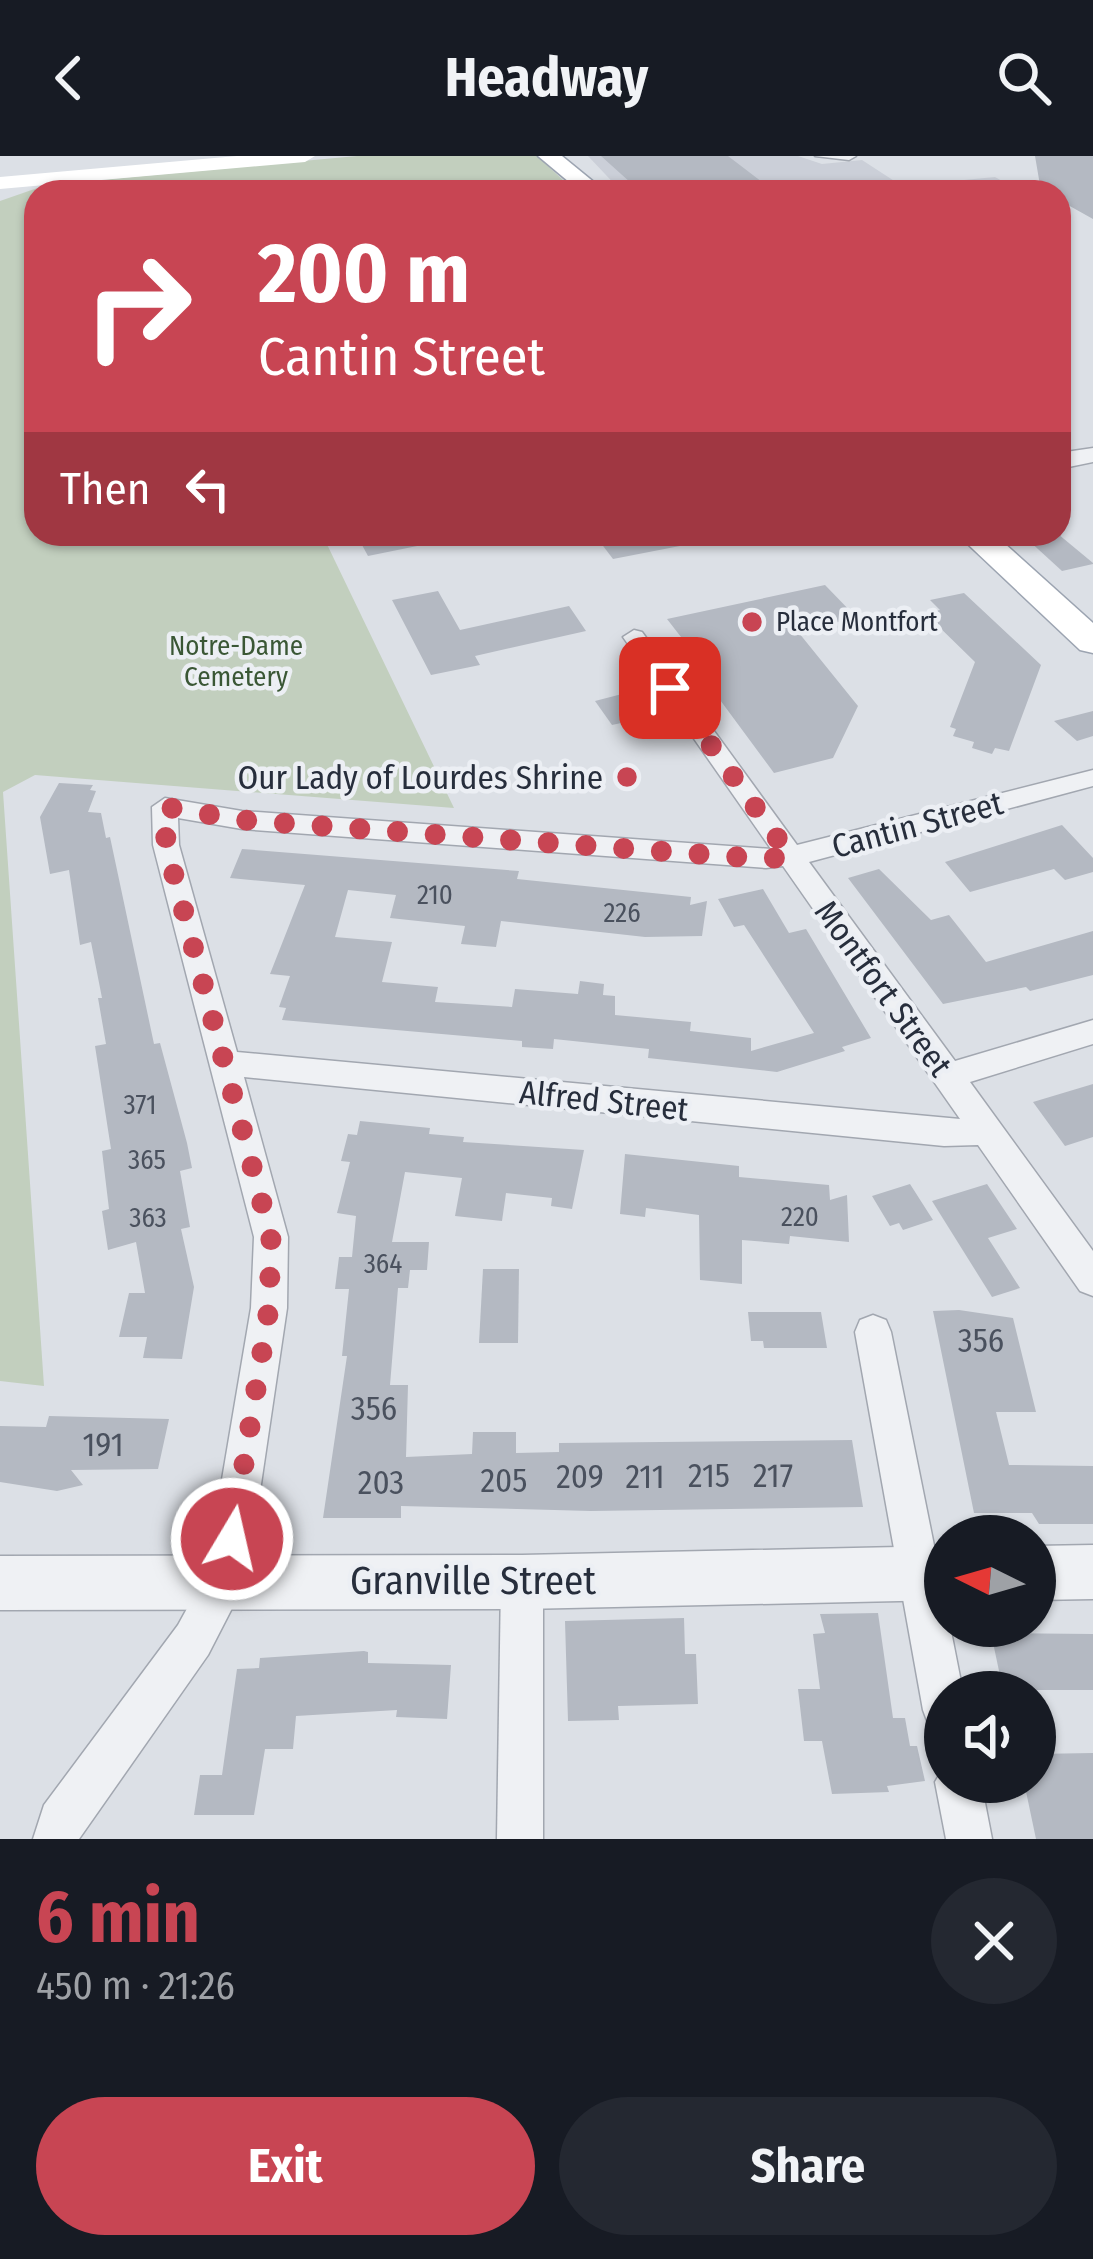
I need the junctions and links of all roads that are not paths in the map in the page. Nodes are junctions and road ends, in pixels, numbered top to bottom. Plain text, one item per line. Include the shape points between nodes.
1 (256, 156) edge
2 (305, 156) edge
3 (549, 156) edge
4 (822, 156) edge
5 (848, 156) edge
6 (168, 167) junction
7 (32, 180) edge
8 (581, 180) edge
9 (987, 546) edge
10 (634, 638) dead end
11 (1093, 642) edge
12 (1093, 778) edge
13 (790, 856) junction
14 (1093, 1032) edge
15 (225, 1063) junction
16 (948, 1076) junction
17 (983, 1131) junction
18 (1093, 1280) edge
19 (873, 1331) dead end
20 (924, 1541) edge
21 (1093, 1572) edge
22 (1056, 1573) edge
23 (924, 1574) edge
24 (226, 1580) junction
25 (522, 1582) junction
26 (0, 1583) edge
27 (962, 1803) edge
28 (56, 1839) edge
29 (520, 1839) edge
30 (969, 1839) edge

1 - 6 main road
2 - 6 main road
3 - 8 main road
4 - 5 street
6 - 7 main road
9 - 11 main road
10 - 13 street, Montfort Street
12 - 13 street, Cantin Street
13 - 15 street, Cantin Street via 242,820 165,807 166,845
13 - 16 street, Montfort Street
14 - 16 street
15 - 17 street, Alfred Street via 960,1135
15 - 24 street via 271,1237 269,1308
16 - 17 street, Montfort Street
17 - 18 street, Montfort Street
19 - 20 street
21 - 22 street
23 - 25 street, Granville Street
24 - 25 street, Granville Street
24 - 26 street, Granville Street
24 - 28 street via 193,1640 60,1821
25 - 29 street
27 - 30 street

